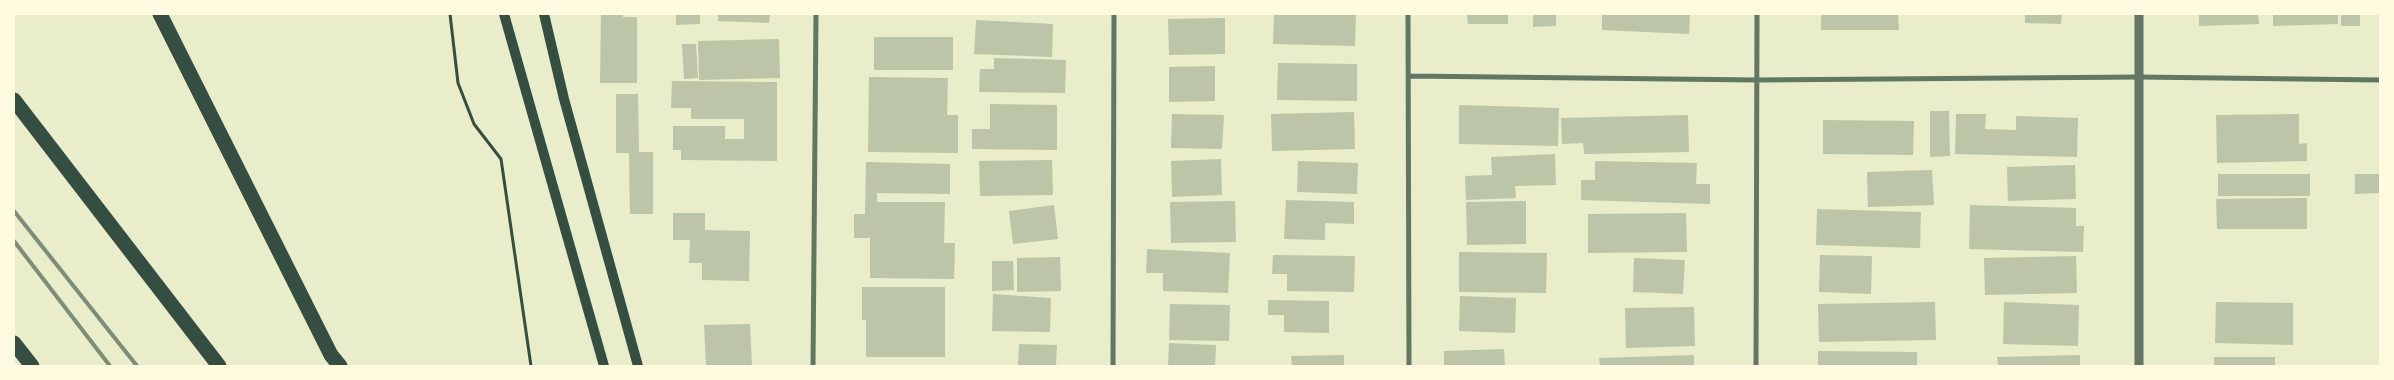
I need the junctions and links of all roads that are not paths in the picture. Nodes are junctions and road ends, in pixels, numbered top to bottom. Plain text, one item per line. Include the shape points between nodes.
1 (160, 14) edge
2 (504, 14) edge
3 (544, 14) edge
4 (816, 14) edge
5 (1114, 14) edge
6 (1408, 14) edge
7 (1757, 14) edge
8 (2139, 14) edge
9 (1409, 76) junction
10 (2139, 78) junction
11 (1756, 80) junction
12 (2380, 80) edge
13 (14, 100) edge
14 (14, 343) edge
15 (32, 366) edge
16 (219, 366) edge
17 (340, 366) edge
18 (604, 366) edge
19 (638, 366) edge
20 (813, 366) edge
21 (1113, 366) edge
22 (1409, 366) edge
23 (1756, 366) edge
24 (2139, 366) edge

1 - 17 highway
2 - 18 main road
3 - 19 main road
4 - 20 street
5 - 21 street
6 - 9 street
7 - 11 street
8 - 10 street
9 - 11 street
9 - 22 street
10 - 11 street
10 - 12 street
10 - 24 street
11 - 23 street
13 - 16 highway
14 - 15 highway

